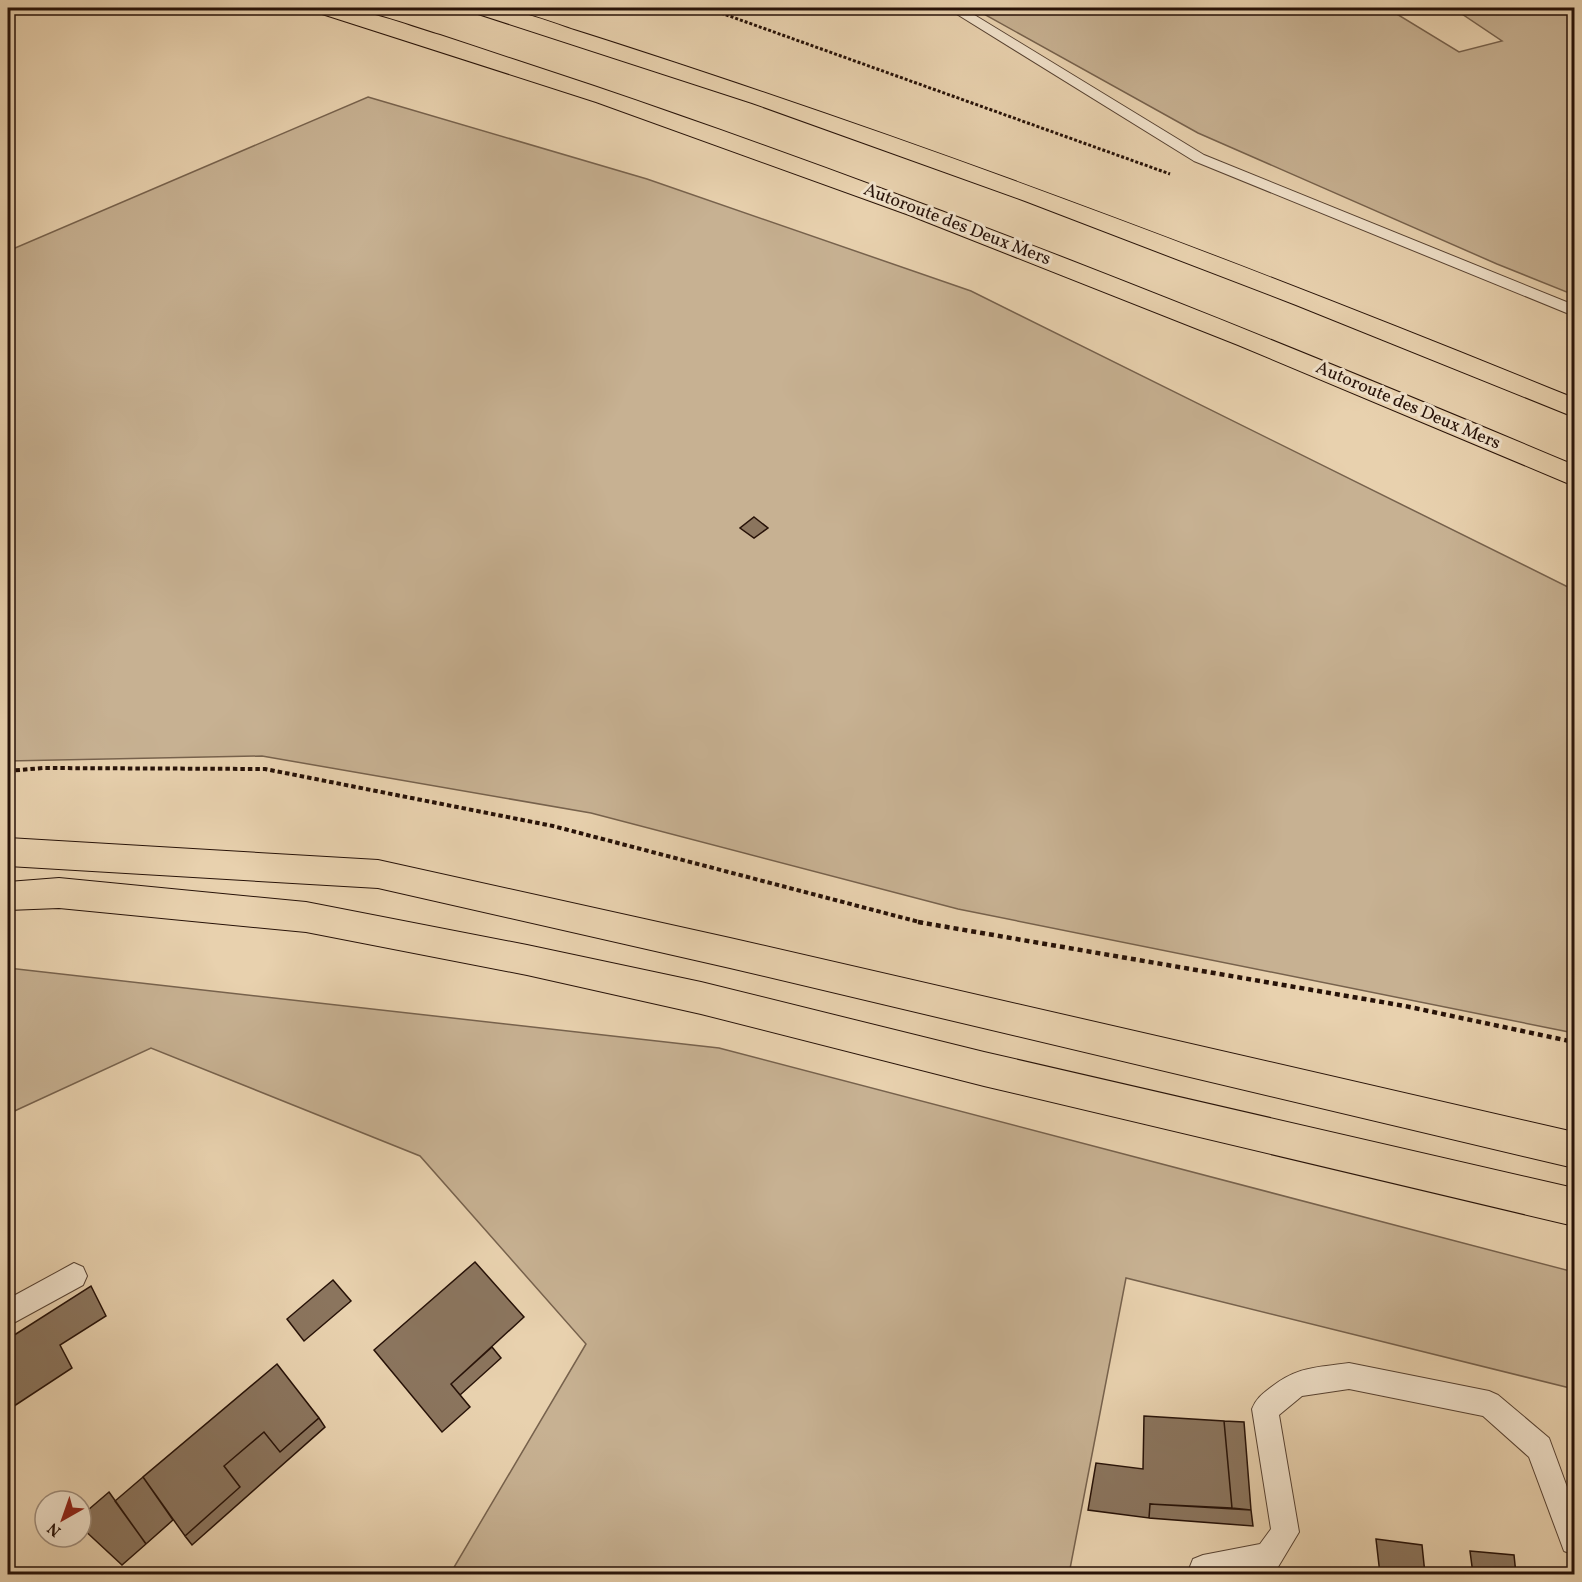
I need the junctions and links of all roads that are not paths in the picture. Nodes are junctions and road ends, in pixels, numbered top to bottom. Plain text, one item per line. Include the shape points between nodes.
1 (327, 8) edge
2 (483, 8) edge
3 (954, 8) edge
4 (1575, 311) edge
5 (1575, 408) edge
6 (1575, 476) edge
7 (8, 852) edge
8 (8, 896) edge
9 (1575, 1150) edge
10 (1575, 1207) edge
11 (75, 1276) dead end
12 (8, 1313) edge
13 (1575, 1541) edge
14 (1203, 1569) dead end

1 - 6 main road, Autoroute des Deux Mers via 579,88 1025,250
2 - 5 main road via 829,122 1132,230
3 - 4 lane via 1199,158
7 - 9 main road via 378,874
8 - 10 main road via 59,893 306,916 528,960
11 - 12 lane
13 - 14 lane via 1539,1448 1489,1404 1349,1376 1296,1384 1264,1409 1285,1532 1268,1557

